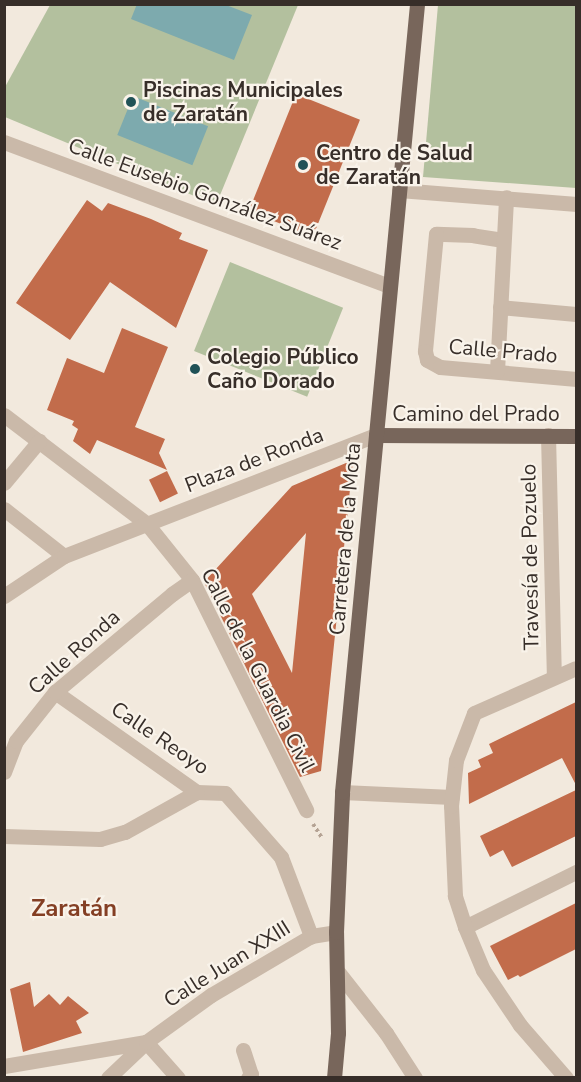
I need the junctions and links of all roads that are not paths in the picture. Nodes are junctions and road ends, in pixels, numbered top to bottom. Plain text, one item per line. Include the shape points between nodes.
1 (417, 4) edge
2 (4, 142) edge
3 (399, 190) junction
4 (506, 196) junction
5 (576, 204) edge
6 (503, 240) junction
7 (390, 286) junction
8 (500, 307) junction
9 (576, 314) edge
10 (497, 371) junction
11 (576, 379) edge
12 (4, 415) edge
13 (375, 435) junction
14 (548, 435) junction
15 (576, 436) edge
16 (39, 441) junction
17 (4, 483) edge
18 (4, 509) edge
19 (147, 524) junction
20 (64, 556) junction
21 (192, 580) junction
22 (4, 596) edge
23 (576, 668) edge
24 (554, 678) junction
25 (56, 692) junction
26 (4, 772) edge
27 (197, 792) junction
28 (342, 792) junction
29 (452, 797) junction
30 (306, 810) dead end
31 (4, 836) edge
32 (576, 872) edge
33 (465, 927) junction
34 (336, 932) junction
35 (311, 936) junction
36 (338, 972) junction
37 (146, 1042) junction
38 (243, 1050) dead end
39 (4, 1066) edge
40 (108, 1077) edge
41 (178, 1077) edge
42 (248, 1077) edge
43 (334, 1077) edge
44 (415, 1077) edge
45 (566, 1077) edge

1 - 3 main road, Carretera de la Mota
2 - 7 street, Calle Eusebio González Suárez
3 - 4 street
3 - 7 main road, Carretera de la Mota
4 - 5 street
4 - 6 street
6 - 8 street
6 - 10 street, Calle Prado via 436,234 425,351 427,360 440,367
7 - 13 main road, Carretera de la Mota
8 - 9 street
8 - 10 street
10 - 11 street, Calle Prado
12 - 16 street, Calle de la Guardia Civil
13 - 14 main road, Camino del Prado
13 - 19 street, Plaza de Ronda
13 - 28 main road, Carretera de la Mota
14 - 15 main road, Camino del Prado
14 - 24 street, Travesía de Pozuelo
16 - 17 street
16 - 19 street, Calle de la Guardia Civil
18 - 20 street
19 - 20 street, Plaza de Ronda
19 - 21 street, Calle de la Guardia Civil
20 - 22 street, Plaza de Ronda
21 - 25 street, Calle Ronda
21 - 30 street, Calle de la Guardia Civil
23 - 24 street
24 - 29 street via 474,713 456,760
25 - 26 street, Calle Ronda via 16,741
25 - 27 street, Calle Reoyo
27 - 31 street via 125,832 100,839
27 - 35 street, Calle Reoyo via 225,793 281,857
28 - 29 street
28 - 34 main road, Carretera de la Mota
29 - 33 street via 455,896
32 - 33 street
33 - 45 street via 483,970 520,1025
34 - 35 street, Calle Juan XXIII
34 - 36 main road, Carretera de la Mota
35 - 37 street, Calle Juan XXIII via 211,995
36 - 43 main road, Carretera de la Mota
36 - 44 street
37 - 39 street
37 - 40 street, Calle Juan XXIII
37 - 41 street
38 - 42 street via 251,1074

